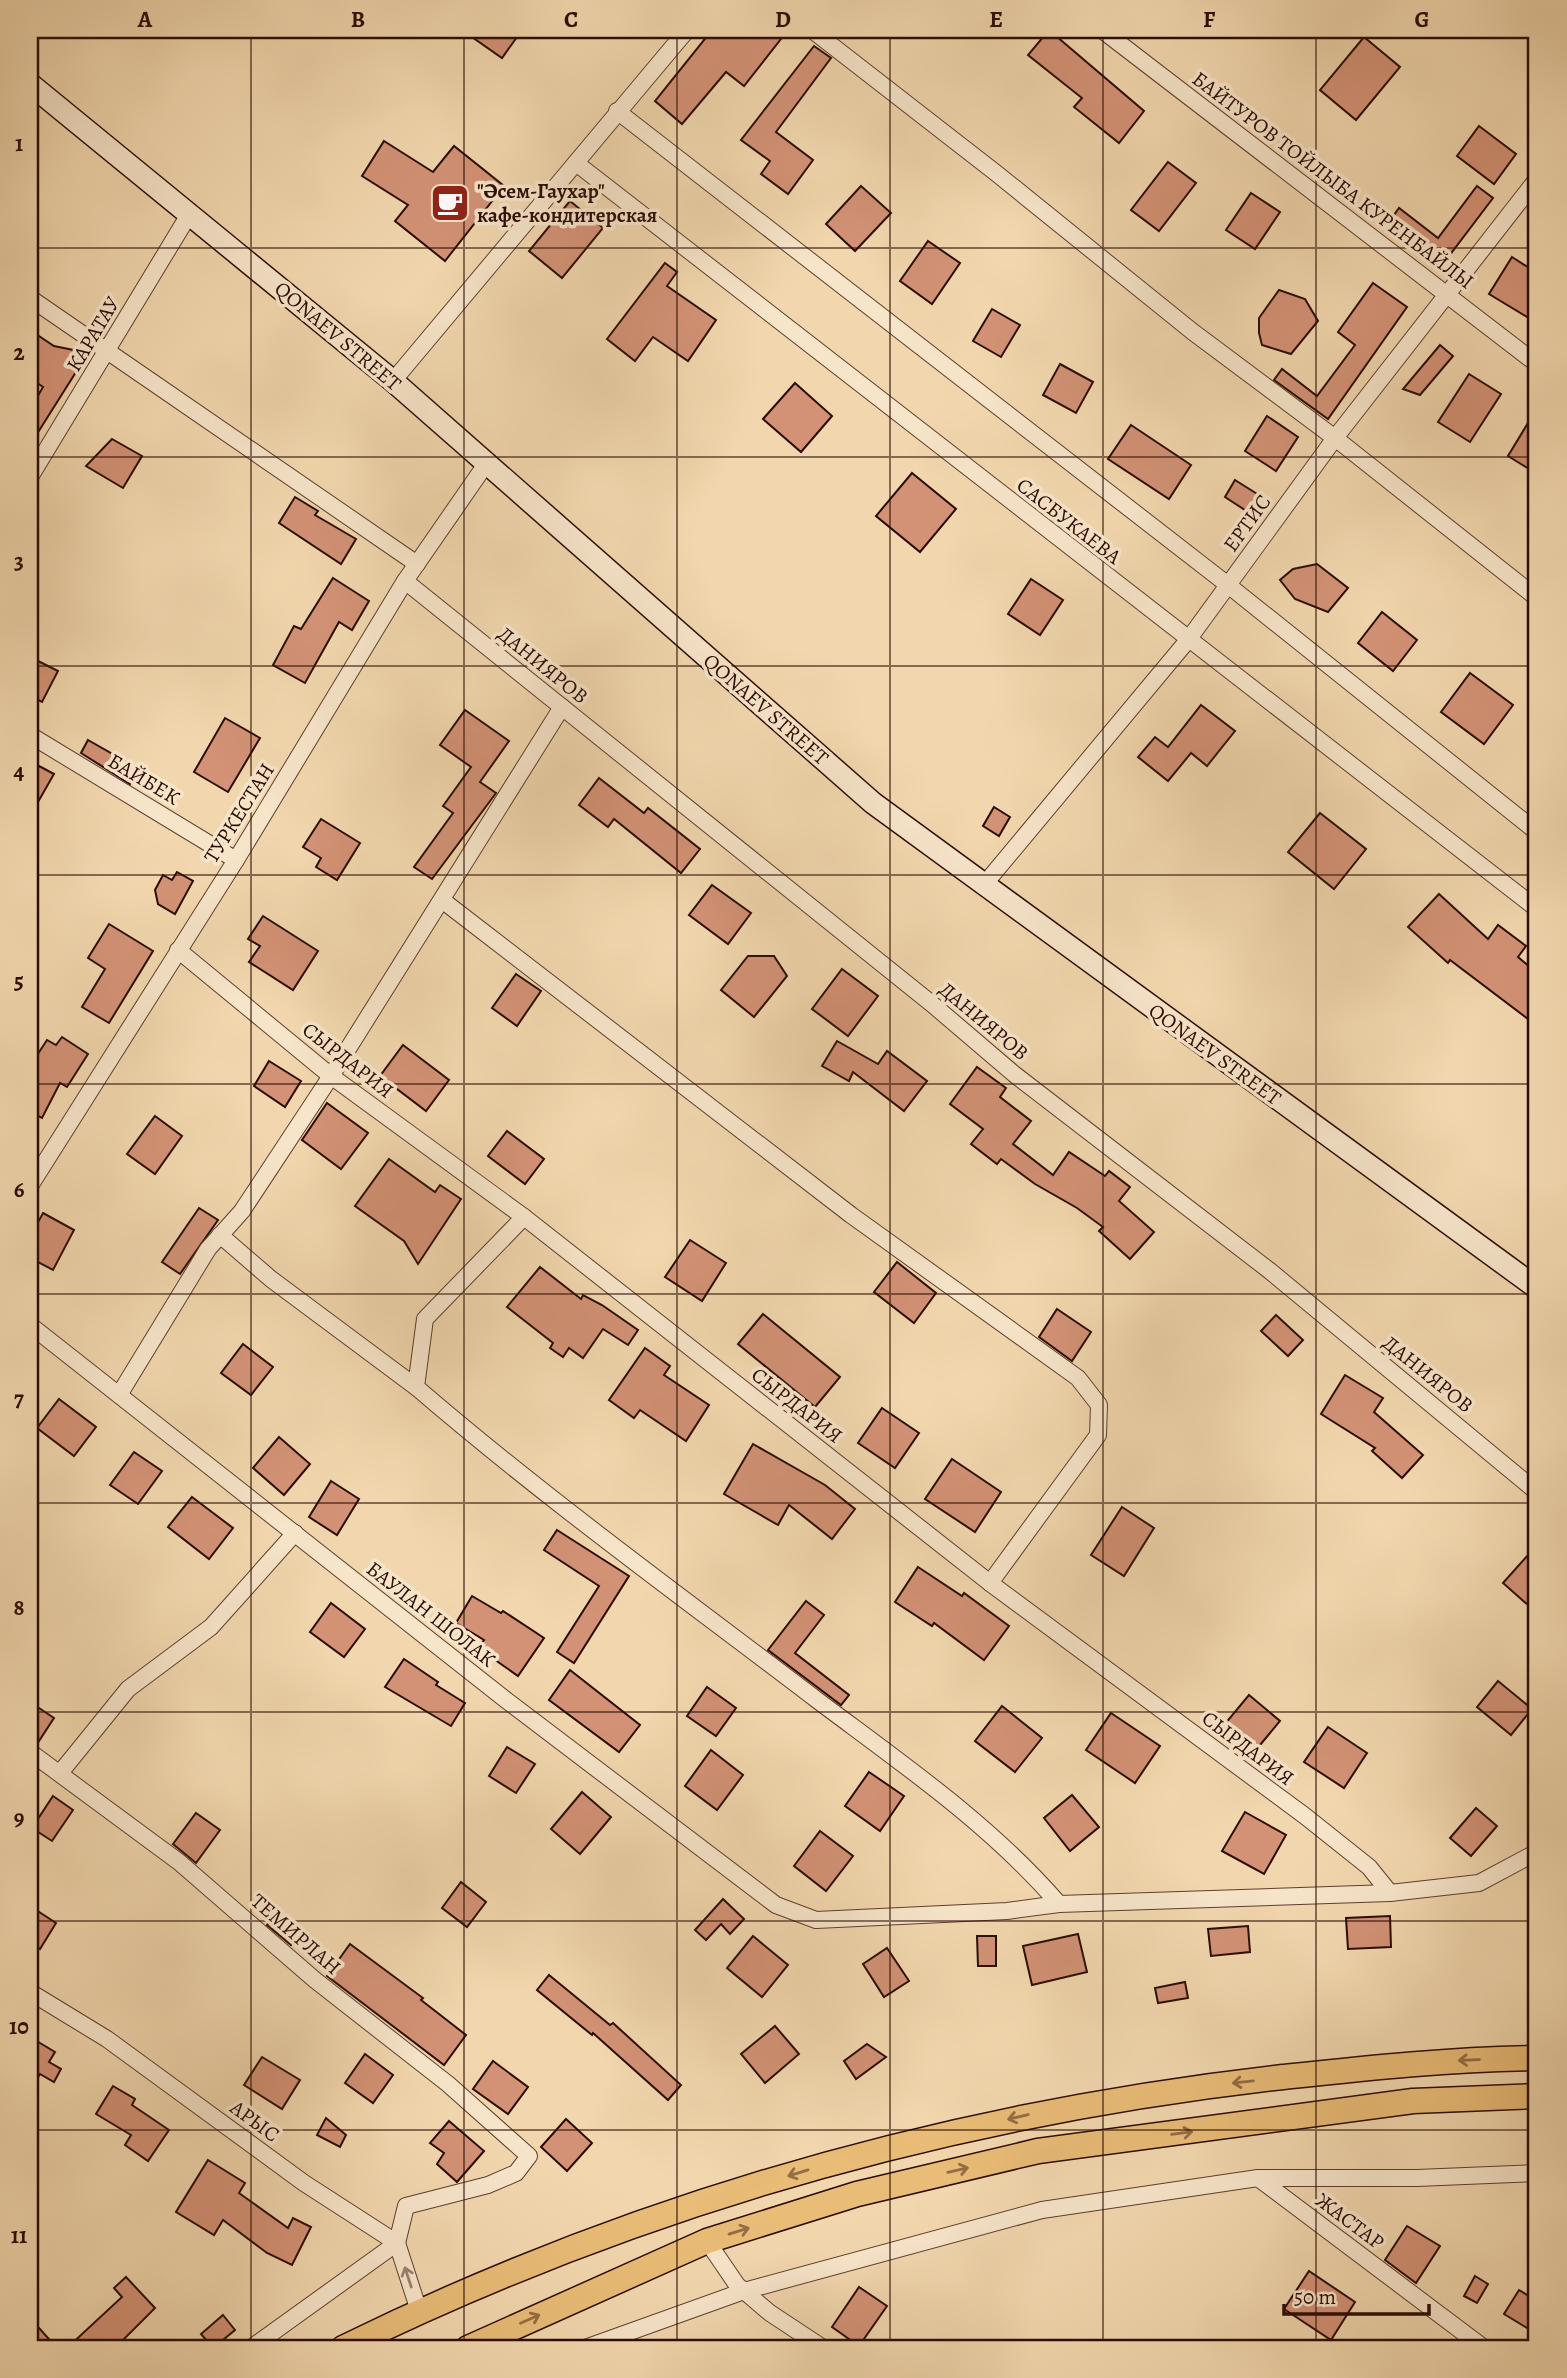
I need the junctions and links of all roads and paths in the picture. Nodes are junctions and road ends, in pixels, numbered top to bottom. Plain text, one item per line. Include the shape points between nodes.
1 (687, 30) edge
2 (812, 30) edge
3 (1102, 30) edge
4 (30, 84) edge
5 (617, 111) junction
6 (576, 163) junction
7 (1537, 178) edge
8 (190, 213) junction
9 (1449, 295) junction
10 (30, 298) edge
11 (107, 352) junction
12 (1537, 364) edge
13 (393, 381) junction
14 (1335, 438) junction
15 (486, 464) junction
16 (30, 477) edge
17 (417, 564) junction
18 (405, 581) junction
19 (1228, 585) junction
20 (1537, 598) edge
21 (1188, 640) junction
22 (562, 706) junction
23 (30, 735) edge
24 (1537, 832) edge
25 (236, 860) junction
26 (983, 886) junction
27 (442, 900) junction
28 (1537, 909) edge
29 (178, 950) junction
30 (331, 1076) junction
31 (32, 1176) edge
32 (524, 1217) junction
33 (220, 1235) junction
34 (1537, 1287) edge
35 (30, 1325) edge
36 (416, 1387) junction
37 (119, 1395) junction
38 (1537, 1492) edge
39 (295, 1533) junction
40 (990, 1583) junction
41 (30, 1752) edge
42 (60, 1773) junction
43 (1537, 1852) edge
44 (1390, 1893) junction
45 (1059, 1904) junction
46 (30, 1992) edge
47 (1537, 2058) edge
48 (1537, 2096) edge
49 (1537, 2173) edge
50 (1258, 2178) junction
51 (707, 2241) junction
52 (397, 2243) junction
53 (744, 2291) junction
54 (419, 2311) junction
55 (251, 2348) edge
56 (343, 2348) edge
57 (468, 2348) edge
58 (585, 2348) edge
59 (823, 2348) edge
60 (1484, 2348) edge

1 - 5 street
2 - 14 street via 1193,332
3 - 9 street, БАЙТУРОВ ТОЙЛЫБА КУРЕНБАЙЛЫ
4 - 8 main road, QONAEV STREET
5 - 6 street
5 - 19 street
6 - 13 street
6 - 21 street, САСБУКАЕВА
7 - 9 street, ЕРТИС
8 - 11 street, КАРАТАУ
8 - 13 main road, QONAEV STREET
9 - 12 street, БАЙТУРОВ ТОЙЛЫБА КУРЕНБАЙЛЫ
9 - 14 street, ЕРТИС
10 - 11 street
11 - 16 street, КАРАТАУ
11 - 17 street
13 - 15 main road, QONAEV STREET
14 - 19 street, ЕРТИС
14 - 20 street
15 - 17 street, ТУРКЕСТАН
15 - 26 main road, QONAEV STREET via 873,803
17 - 18 street, ТУРКЕСТАН
18 - 22 street, ДАНИЯРОВ
18 - 25 street, ТУРКЕСТАН
19 - 21 street, ЕРТИС
19 - 24 street
21 - 26 street, ЕРТИС
21 - 28 street, САСБУКАЕВА
22 - 27 street
22 - 38 street, ДАНИЯРОВ via 1014,1074 1270,1271
23 - 25 street, БАЙБЕК
25 - 29 street, ТУРКЕСТАН
26 - 34 main road, QONAEV STREET
27 - 30 street
27 - 40 street via 851,1215 1078,1378 1099,1405 1098,1435
29 - 30 street, СЫРДАРИЯ
29 - 31 street, ТУРКЕСТАН
30 - 32 street, СЫРДАРИЯ
30 - 33 street via 242,1211
32 - 36 street via 425,1319
32 - 40 street, СЫРДАРИЯ
33 - 36 street via 271,1279
33 - 37 street
35 - 37 street, БАУЛАН ШОЛАК
36 - 45 street via 588,1525 926,1782 1029,1869
37 - 39 street, БАУЛАН ШОЛАК
39 - 42 street via 211,1626 128,1689
39 - 45 street, БАУЛАН ШОЛАК via 776,1905 816,1920 1007,1911
40 - 44 street, СЫРДАРИЯ via 1305,1816 1369,1867
41 - 42 street, ТЕМИРЛАН
42 - 52 street, ТЕМИРЛАН via 179,1862 315,1980 449,2084 529,2156 516,2173 497,2181 406,2206
43 - 44 street via 1479,1883
44 - 45 street
46 - 52 street, АРЫС via 107,2039 304,2183
47 -> 54 highway via 1383,2066 1207,2086 1031,2114 847,2157 605,2234
51 -> 48 highway via 857,2194 1038,2151 1413,2101
49 - 50 street
50 - 53 street via 1042,2210
50 - 60 street, ЖАСТАР
51 - 53 street
57 -> 51 highway
54 -> 52 street
52 - 55 street
53 - 58 street
53 - 59 street
54 - 56 highway

